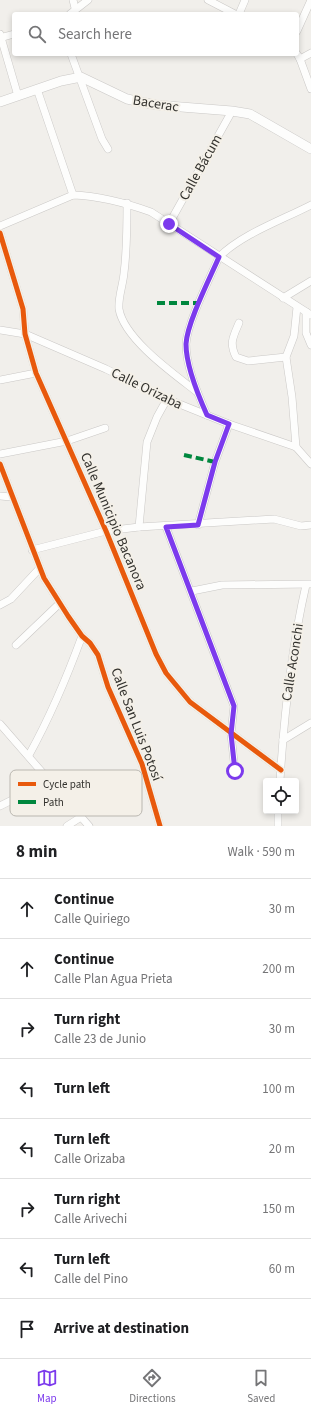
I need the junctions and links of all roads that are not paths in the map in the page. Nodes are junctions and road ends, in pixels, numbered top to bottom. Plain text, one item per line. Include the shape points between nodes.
1 (73, 0) edge
2 (88, 0) edge
3 (208, 0) edge
4 (245, 0) edge
5 (311, 0) edge
6 (73, 11) edge
7 (231, 12) edge
8 (240, 12) edge
9 (299, 27) edge
10 (12, 34) edge
11 (0, 36) edge
12 (311, 53) edge
13 (72, 56) edge
14 (299, 56) edge
15 (81, 78) junction
16 (37, 89) junction
17 (311, 89) edge
18 (18, 96) junction
19 (0, 102) edge
20 (232, 111) junction
21 (108, 149) dead end
22 (311, 149) edge
23 (73, 195) junction
24 (127, 203) junction
25 (311, 205) edge
26 (169, 224) junction
27 (0, 226) edge
28 (0, 233) edge
29 (219, 257) junction
30 (311, 281) edge
31 (283, 298) junction
32 (297, 307) junction
33 (308, 313) edge
34 (239, 323) dead end
35 (0, 330) edge
36 (25, 334) junction
37 (311, 345) edge
38 (286, 357) junction
39 (36, 373) junction
40 (0, 380) edge
41 (197, 392) junction
42 (167, 399) junction
43 (207, 415) junction
44 (229, 424) junction
45 (105, 428) dead end
46 (67, 441) junction
47 (296, 447) junction
48 (0, 454) edge
49 (0, 464) edge
50 (311, 464) edge
51 (0, 496) edge
52 (11, 496) junction
53 (198, 525) junction
54 (311, 525) edge
55 (140, 527) junction
56 (166, 527) junction
57 (106, 531) junction
58 (32, 550) junction
59 (39, 569) junction
60 (309, 584) edge
61 (192, 591) junction
62 (59, 604) junction
63 (0, 605) edge
64 (82, 636) junction
65 (16, 645) dead end
66 (311, 723) edge
67 (0, 724) edge
68 (231, 734) junction
69 (283, 740) junction
70 (29, 755) junction
71 (41, 770) edge
72 (281, 770) junction
73 (235, 771) dead end
74 (280, 778) edge
75 (10, 801) edge
76 (0, 806) edge
77 (278, 814) edge
78 (81, 817) joint
79 (67, 826) edge
80 (89, 826) edge
81 (160, 826) edge
82 (278, 826) edge

1 - 6 street
2 - 6 street
3 - 7 street
4 - 8 street
5 - 9 street
10 - 11 street
11 - 18 street
12 - 14 street
13 - 15 street
14 - 17 street
15 - 16 street, Bacerac via 61,80
15 - 20 street, Bacerac via 134,100 156,105
15 - 21 street via 102,139
16 - 18 street, Bacerac
16 - 23 street
18 - 19 street, Bacerac
20 - 22 street, Bacerac via 250,114
20 - 26 street, Calle Bácum
23 - 24 street
23 - 27 street
24 - 26 street via 152,212
24 - 41 street via 124,280 119,300 122,320 140,345
25 - 29 street via 240,241
26 - 29 street
28 - 36 street, Calle Municipio Bacanora via 23,309
29 - 31 street
29 - 41 street via 189,328 186,344
30 - 31 street
31 - 32 street
32 - 33 street
32 - 38 street via 294,336
33 - 37 street via 306,333
34 - 38 street via 231,340 236,357 248,362
35 - 36 street, Calle Orizaba
36 - 39 street, Calle Municipio Bacanora
36 - 42 street, Calle Orizaba via 106,368
38 - 47 street
39 - 40 street
39 - 46 street, Calle Municipio Bacanora
41 - 43 street
42 - 43 street, Calle Orizaba
42 - 55 street via 147,442
43 - 44 street, Calle Orizaba
44 - 47 street, Calle Orizaba
44 - 53 street via 215,462
45 - 46 street
46 - 48 street
46 - 57 street, Calle Municipio Bacanora
47 - 50 street, Calle Orizaba
49 - 52 street, Calle San Luis Potosí
51 - 52 street
52 - 58 street, Calle San Luis Potosí
53 - 54 street via 274,519 301,526
53 - 56 street
55 - 56 street
55 - 57 street
56 - 61 street
57 - 58 street
57 - 68 street, Calle Municipio Bacanora via 166,673 190,702
58 - 59 street, Calle San Luis Potosí
59 - 62 street, Calle San Luis Potosí
59 - 63 street via 11,599
60 - 61 street via 222,585
60 - 69 street, Calle Aconchi via 293,648
61 - 68 street via 234,706
62 - 64 street, Calle San Luis Potosí
62 - 65 street
64 - 70 street via 60,693
64 - 81 street, Calle San Luis Potosí via 98,656 108,687 142,764
66 - 69 street
67 - 70 street
68 - 72 street, Calle Municipio Bacanora
68 - 73 street
69 - 72 street
70 - 71 street
72 - 74 street
75 - 76 street
77 - 82 street
78 - 79 street
78 - 80 street

